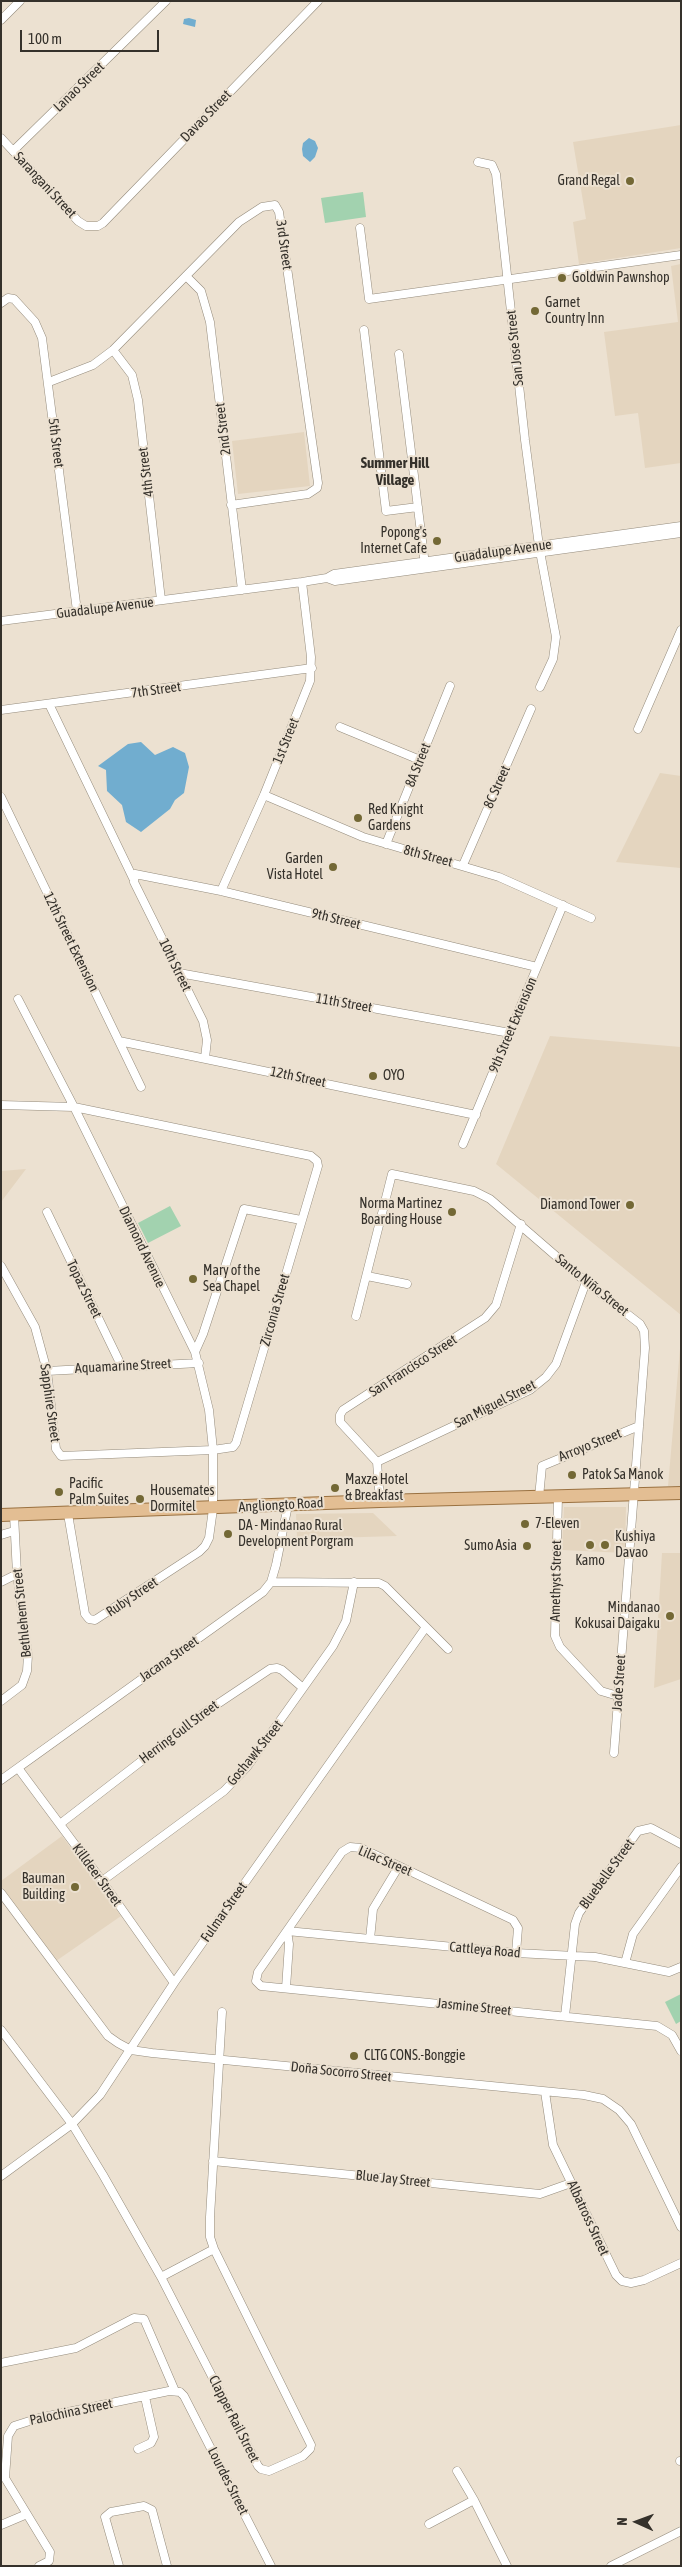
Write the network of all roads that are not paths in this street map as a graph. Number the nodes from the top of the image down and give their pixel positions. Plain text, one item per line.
1 (20, 1) edge
2 (166, 1) edge
3 (318, 1) edge
4 (1, 20) edge
5 (1, 138) edge
6 (13, 151) junction
7 (478, 162) dead end
8 (93, 227) joint
9 (360, 228) dead end
10 (681, 255) edge
11 (186, 276) junction
12 (508, 280) junction
13 (1, 303) edge
14 (364, 330) dead end
15 (113, 350) junction
16 (399, 354) dead end
17 (49, 382) junction
18 (231, 505) junction
19 (418, 508) junction
20 (681, 526) edge
21 (681, 533) edge
22 (540, 549) junction
23 (425, 565) junction
24 (302, 582) junction
25 (242, 590) junction
26 (161, 600) junction
27 (77, 611) junction
28 (1, 621) edge
29 (681, 630) edge
30 (312, 668) junction
31 (450, 686) dead end
32 (540, 687) dead end
33 (49, 704) junction
34 (531, 709) dead end
35 (1, 710) edge
36 (340, 727) dead end
37 (638, 729) dead end
38 (420, 760) junction
39 (264, 795) junction
40 (1, 797) edge
41 (386, 844) junction
42 (463, 865) junction
43 (134, 876) junction
44 (221, 891) junction
45 (563, 905) junction
46 (592, 918) dead end
47 (537, 968) junction
48 (179, 973) junction
49 (18, 999) dead end
50 (510, 1033) junction
51 (119, 1041) junction
52 (205, 1058) junction
53 (141, 1086) dead end
54 (1, 1105) edge
55 (74, 1107) junction
56 (476, 1115) junction
57 (464, 1144) dead end
58 (47, 1212) dead end
59 (301, 1220) junction
60 (521, 1224) junction
61 (1, 1266) edge
62 (367, 1276) junction
63 (586, 1282) junction
64 (407, 1284) dead end
65 (356, 1316) dead end
66 (195, 1352) junction
67 (199, 1363) junction
68 (121, 1365) junction
69 (47, 1370) junction
70 (638, 1426) junction
71 (213, 1450) junction
72 (377, 1462) junction
73 (681, 1493) edge
74 (634, 1494) junction
75 (558, 1496) junction
76 (539, 1497) junction
77 (380, 1501) junction
78 (288, 1505) junction
79 (213, 1509) junction
80 (68, 1514) junction
81 (7, 1515) edge
82 (14, 1531) junction
83 (1, 1534) edge
84 (17, 1574) junction
85 (1, 1582) edge
86 (271, 1582) junction
87 (354, 1582) junction
88 (426, 1627) junction
89 (448, 1649) dead end
90 (303, 1688) junction
91 (618, 1696) junction
92 (1, 1701) edge
93 (614, 1753) dead end
94 (18, 1768) junction
95 (1, 1780) edge
96 (60, 1824) junction
97 (681, 1844) edge
98 (399, 1866) junction
99 (681, 1867) edge
100 (102, 1881) junction
101 (1, 1893) edge
102 (287, 1931) junction
103 (370, 1939) junction
104 (516, 1953) junction
105 (572, 1956) junction
106 (625, 1962) junction
107 (681, 1967) edge
108 (174, 1983) junction
109 (256, 1983) joint
110 (286, 1988) junction
111 (222, 2012) dead end
112 (565, 2016) junction
113 (1, 2030) edge
114 (678, 2040) edge
115 (131, 2050) junction
116 (681, 2051) edge
117 (219, 2060) junction
118 (545, 2092) junction
119 (72, 2124) junction
120 (213, 2161) junction
121 (2, 2173) edge
122 (571, 2183) junction
123 (681, 2227) edge
124 (214, 2249) junction
125 (681, 2263) edge
126 (161, 2278) junction
127 (1, 2363) edge
128 (176, 2391) junction
129 (145, 2397) junction
130 (138, 2449) dead end
131 (457, 2471) dead end
132 (3, 2479) edge
133 (474, 2500) junction
134 (27, 2514) junction
135 (429, 2524) dead end
136 (1, 2525) edge
137 (681, 2531) edge
138 (41, 2565) edge
139 (119, 2566) edge
140 (167, 2566) edge
141 (271, 2566) edge
142 (507, 2566) edge
143 (611, 2566) edge

1 - 4 street
2 - 6 street, Lanao Street
3 - 8 street, Davao Street
5 - 6 street, Sarangani Street
6 - 8 street, Sarangani Street
7 - 12 street, San Jose Street
9 - 12 street
10 - 12 street
11 - 15 street, 3rd Street
11 - 18 street, 2nd Street
11 - 18 street, 3rd Street
12 - 22 street, San Jose Street
13 - 17 street, 5th Street
14 - 19 street
15 - 17 street, 3rd Street
15 - 26 street, 4th Street
16 - 19 street
17 - 27 street, 5th Street
18 - 25 street, 2nd Street
19 - 23 street
20 - 22 street, Guadalupe Avenue
21 - 22 street, Guadalupe Avenue
22 - 23 street, Guadalupe Avenue
22 - 32 street, San Jose Street
23 - 24 street, Guadalupe Avenue
24 - 25 street, Guadalupe Avenue
24 - 30 street, 1st Street
25 - 26 street, Guadalupe Avenue
26 - 27 street, Guadalupe Avenue
27 - 28 street, Guadalupe Avenue
29 - 37 street
30 - 33 street, 7th Street
30 - 39 street, 1st Street
31 - 38 street, 8A Street
33 - 35 street, 7th Street
33 - 43 street, 10th Street
34 - 42 street, 8C Street
36 - 38 street
38 - 41 street, 8A Street
39 - 41 street, 8th Street
39 - 44 street, 1st Street
40 - 51 street, 12th Street Extension
41 - 42 street, 8th Street
42 - 45 street, 8th Street
43 - 44 street, 9th Street
43 - 48 street, 10th Street
44 - 47 street, 9th Street
45 - 46 street, 8th Street
45 - 47 street, 9th Street Extension
47 - 50 street, 9th Street Extension
48 - 50 street, 11th Street
48 - 52 street, 10th Street
49 - 55 street, Diamond Avenue
50 - 56 street, 9th Street Extension
51 - 52 street, 12th Street
51 - 53 street, 12th Street Extension
52 - 56 street, 12th Street
54 - 55 street
55 - 59 street, Zirconia Street
55 - 66 street, Diamond Avenue
56 - 57 street, 9th Street Extension
58 - 68 street, Topaz Street
59 - 66 street
59 - 71 street, Zirconia Street
60 - 62 street, Santo Niño Street
60 - 63 street, Santo Niño Street
60 - 72 street, San Francisco Street
61 - 69 street, Sapphire Street
62 - 64 street
62 - 65 street
63 - 70 street, Santo Niño Street
63 - 72 street, San Miguel Street
66 - 67 street, Diamond Avenue
67 - 68 street, Aquamarine Street
67 - 71 street, Diamond Avenue
68 - 69 street, Aquamarine Street
69 - 71 street, Sapphire Street
70 - 74 street, Santo Niño Street
70 - 76 street, Arroyo Street
71 - 79 street, Diamond Avenue
72 - 77 street
73 - 74 main road, Angliongto Road
74 - 75 main road, Angliongto Road
74 - 91 street, Jade Street
75 - 76 main road, Angliongto Road
75 - 91 street, Amethyst Street
76 - 77 main road, Angliongto Road
77 - 78 main road, Angliongto Road
78 - 79 main road, Angliongto Road
78 - 86 street
79 - 80 main road, Angliongto Road
79 - 80 street, Ruby Street
80 - 81 main road, Angliongto Road
81 - 82 street, Bethlehem Street
82 - 83 street
82 - 84 street, Bethlehem Street
84 - 85 street
84 - 92 street, Bethlehem Street
86 - 87 street
86 - 94 street, Jacana Street
87 - 88 street
87 - 90 street, Goshawk Street
88 - 89 street
88 - 108 street, Fulmar Street
90 - 96 street, Herring Gull Street
90 - 100 street, Goshawk Street
91 - 93 street, Jade Street
94 - 95 street, Jacana Street
94 - 96 street, Killdeer Street
96 - 100 street, Killdeer Street
97 - 105 street, Bluebelle Street
98 - 102 street, Lilac Street
98 - 103 street
98 - 104 street, Lilac Street
99 - 106 street
100 - 108 street, Killdeer Street
101 - 115 street, Doña Socorro Street
102 - 103 street, Cattleya Road
102 - 109 street, Lilac Street
102 - 110 street
103 - 104 street, Cattleya Road
104 - 105 street, Cattleya Road
105 - 106 street, Cattleya Road
105 - 112 street, Bluebelle Street
106 - 107 street, Cattleya Road
108 - 115 street, Fulmar Street
109 - 110 street, Jasmine Street
110 - 112 street, Jasmine Street
111 - 117 street, Clapper Rail Street
112 - 114 street, Jasmine Street
113 - 119 street, Clapper Rail Street
114 - 116 street, Jasmine Street
115 - 117 street, Doña Socorro Street
115 - 119 street, Fulmar Street
117 - 118 street, Doña Socorro Street
117 - 120 street, Clapper Rail Street
118 - 122 street, Albatross Street
118 - 123 street, Doña Socorro Street
119 - 121 street, Fulmar Street
119 - 126 street, Clapper Rail Street
120 - 122 street, Blue Jay Street
120 - 124 street, Clapper Rail Street
122 - 125 street, Albatross Street
124 - 126 street
124 - 126 street, Clapper Rail Street
127 - 128 street
128 - 129 street, Palochina Street
128 - 141 street, Lourdes Street
129 - 130 street
129 - 132 street, Palochina Street
131 - 133 street
132 - 134 street
133 - 135 street
133 - 142 street
134 - 136 street
134 - 138 street
137 - 143 street
139 - 140 street

